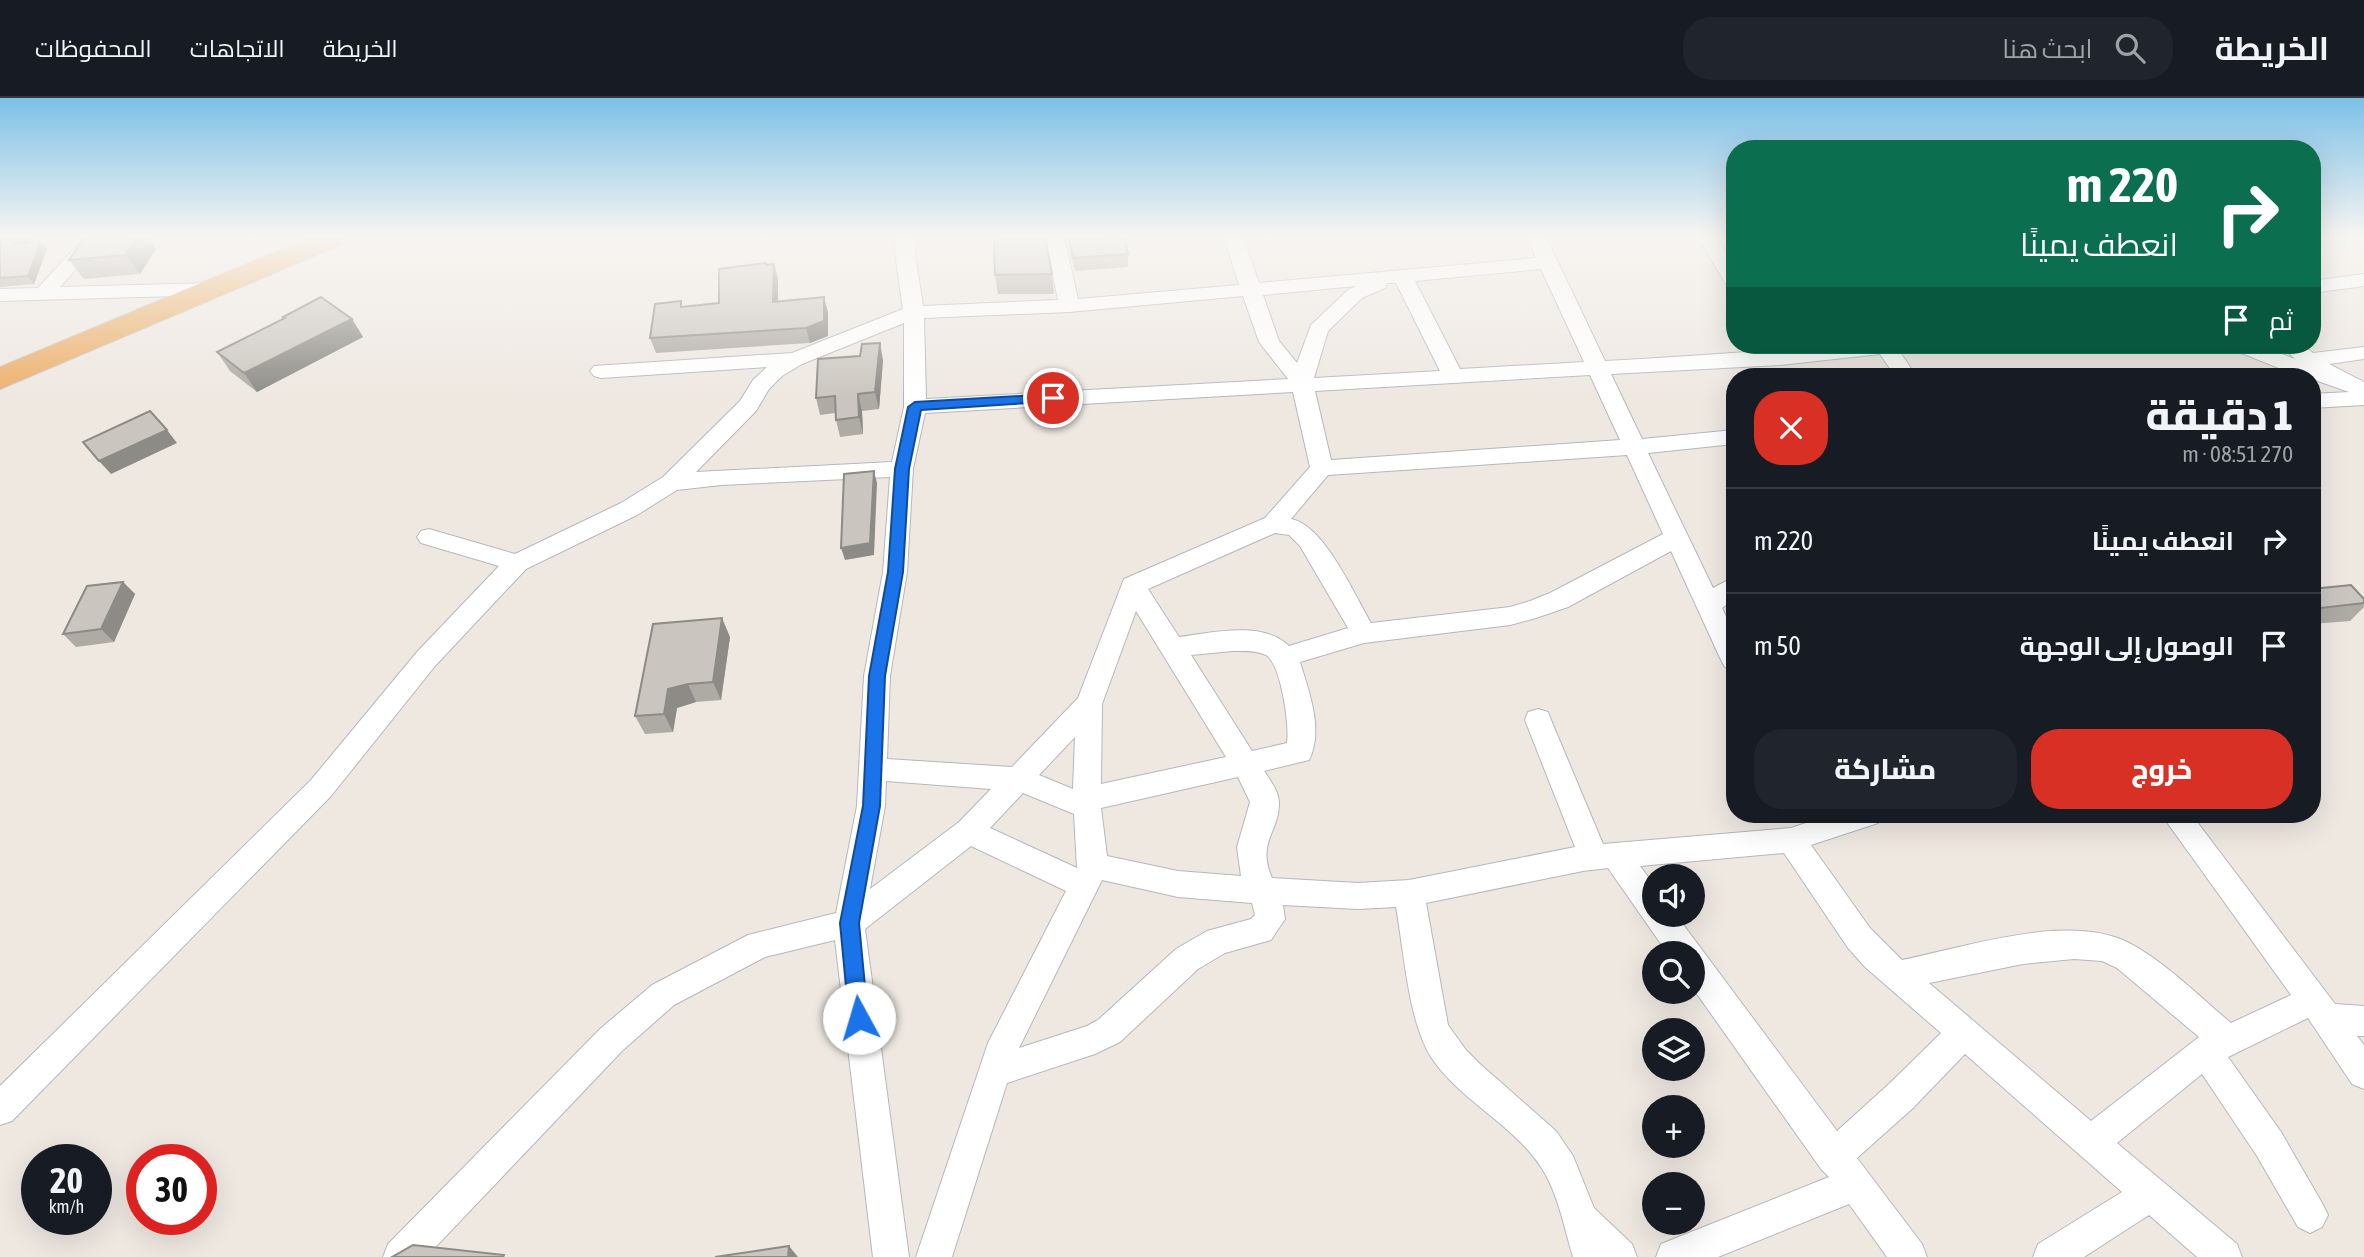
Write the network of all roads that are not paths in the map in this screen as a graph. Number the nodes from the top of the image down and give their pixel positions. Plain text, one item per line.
1 (47, 291) edge
2 (141, 291) edge
3 (206, 291) edge
4 (911, 291) edge
5 (1066, 291) edge
6 (1251, 291) edge
7 (1252, 291) edge
8 (1362, 291) edge
9 (1406, 291) edge
10 (1561, 291) edge
11 (44, 294) junction
12 (0, 295) edge
13 (1069, 306) junction
14 (914, 312) junction
15 (2364, 353) edge
16 (1827, 354) edge
17 (2263, 354) edge
18 (2301, 354) edge
19 (795, 359) junction
20 (1777, 360) edge
21 (2308, 360) junction
22 (2300, 368) edge
23 (2320, 368) edge
24 (2321, 368) edge
25 (1596, 370) junction
26 (601, 371) dead end
27 (2321, 375) edge
28 (1453, 376) junction
29 (0, 379) edge
30 (2339, 380) junction
31 (1302, 383) junction
32 (2364, 390) edge
33 (2364, 398) edge
34 (2321, 400) edge
35 (915, 407) junction
36 (1726, 438) edge
37 (1634, 447) junction
38 (1322, 468) junction
39 (902, 469) junction
40 (671, 483) junction
41 (1273, 524) junction
42 (429, 537) dead end
43 (1675, 538) junction
44 (517, 563) junction
45 (1133, 585) junction
46 (1726, 592) edge
47 (1708, 605) junction
48 (1364, 633) junction
49 (1726, 643) edge
50 (1172, 648) junction
51 (1285, 657) junction
52 (1089, 705) junction
53 (1538, 720) dead end
54 (1247, 764) junction
55 (873, 769) junction
56 (1018, 779) junction
57 (1087, 803) junction
58 (1830, 823) edge
59 (2182, 823) edge
60 (1804, 829) edge
61 (969, 831) junction
62 (1605, 856) junction
63 (1089, 875) junction
64 (1263, 889) junction
65 (1409, 893) junction
66 (1642, 896) edge
67 (849, 923) junction
68 (1897, 975) junction
69 (1705, 980) edge
70 (2320, 1009) junction
71 (2364, 1021) edge
72 (1964, 1032) junction
73 (2216, 1045) junction
74 (995, 1071) junction
75 (2364, 1073) edge
76 (0, 1109) edge
77 (2092, 1142) junction
78 (1833, 1157) junction
79 (1854, 1184) junction
80 (2151, 1194) junction
81 (2310, 1216) dead end
82 (1578, 1217) junction
83 (401, 1257) edge
84 (891, 1257) edge
85 (934, 1257) edge
86 (1591, 1257) edge
87 (1619, 1257) edge
88 (1674, 1257) edge
89 (1909, 1257) edge
90 (2051, 1257) edge
91 (2224, 1257) edge

1 - 11 street
2 - 11 street
3 - 29 highway
4 - 14 street
5 - 13 street
6 - 13 street
7 - 31 street
8 - 31 street
9 - 28 street
10 - 25 street
11 - 12 street
13 - 14 street
14 - 19 street
14 - 35 street
15 - 21 street
16 - 20 street
17 - 22 street
18 - 21 street
19 - 26 street
19 - 40 street
20 - 25 street
21 - 23 street
24 - 30 street
25 - 28 street
25 - 37 street
27 - 30 street
28 - 31 street
30 - 32 street
31 - 35 street
31 - 38 street
33 - 34 street
35 - 39 street
36 - 37 street
37 - 38 street
37 - 43 street
38 - 41 street
39 - 40 street
39 - 55 street
40 - 44 street
41 - 45 street
41 - 48 street
42 - 44 street
43 - 47 street
43 - 48 street
44 - 76 street
45 - 50 street
45 - 52 street
46 - 47 street
47 - 49 street
48 - 51 street
50 - 51 street
50 - 54 street
51 - 54 street
52 - 56 street
52 - 57 street
53 - 62 street
54 - 57 street
54 - 64 street
55 - 56 street
55 - 67 street
56 - 57 street
56 - 61 street
57 - 63 street
58 - 60 street
59 - 70 street
60 - 62 street
60 - 68 street
61 - 63 street
61 - 67 street
62 - 65 street
62 - 66 street
63 - 64 street
63 - 74 street
64 - 65 street
64 - 74 street
65 - 82 street
67 - 83 street
67 - 84 street
68 - 72 street
68 - 73 street
69 - 78 street
70 - 71 street
70 - 73 street
70 - 75 street
72 - 77 street
72 - 78 street
73 - 77 street
73 - 81 street
74 - 85 street
77 - 80 street
78 - 79 street
79 - 88 street
79 - 89 street
80 - 90 street
80 - 91 street
82 - 86 street
82 - 87 street

